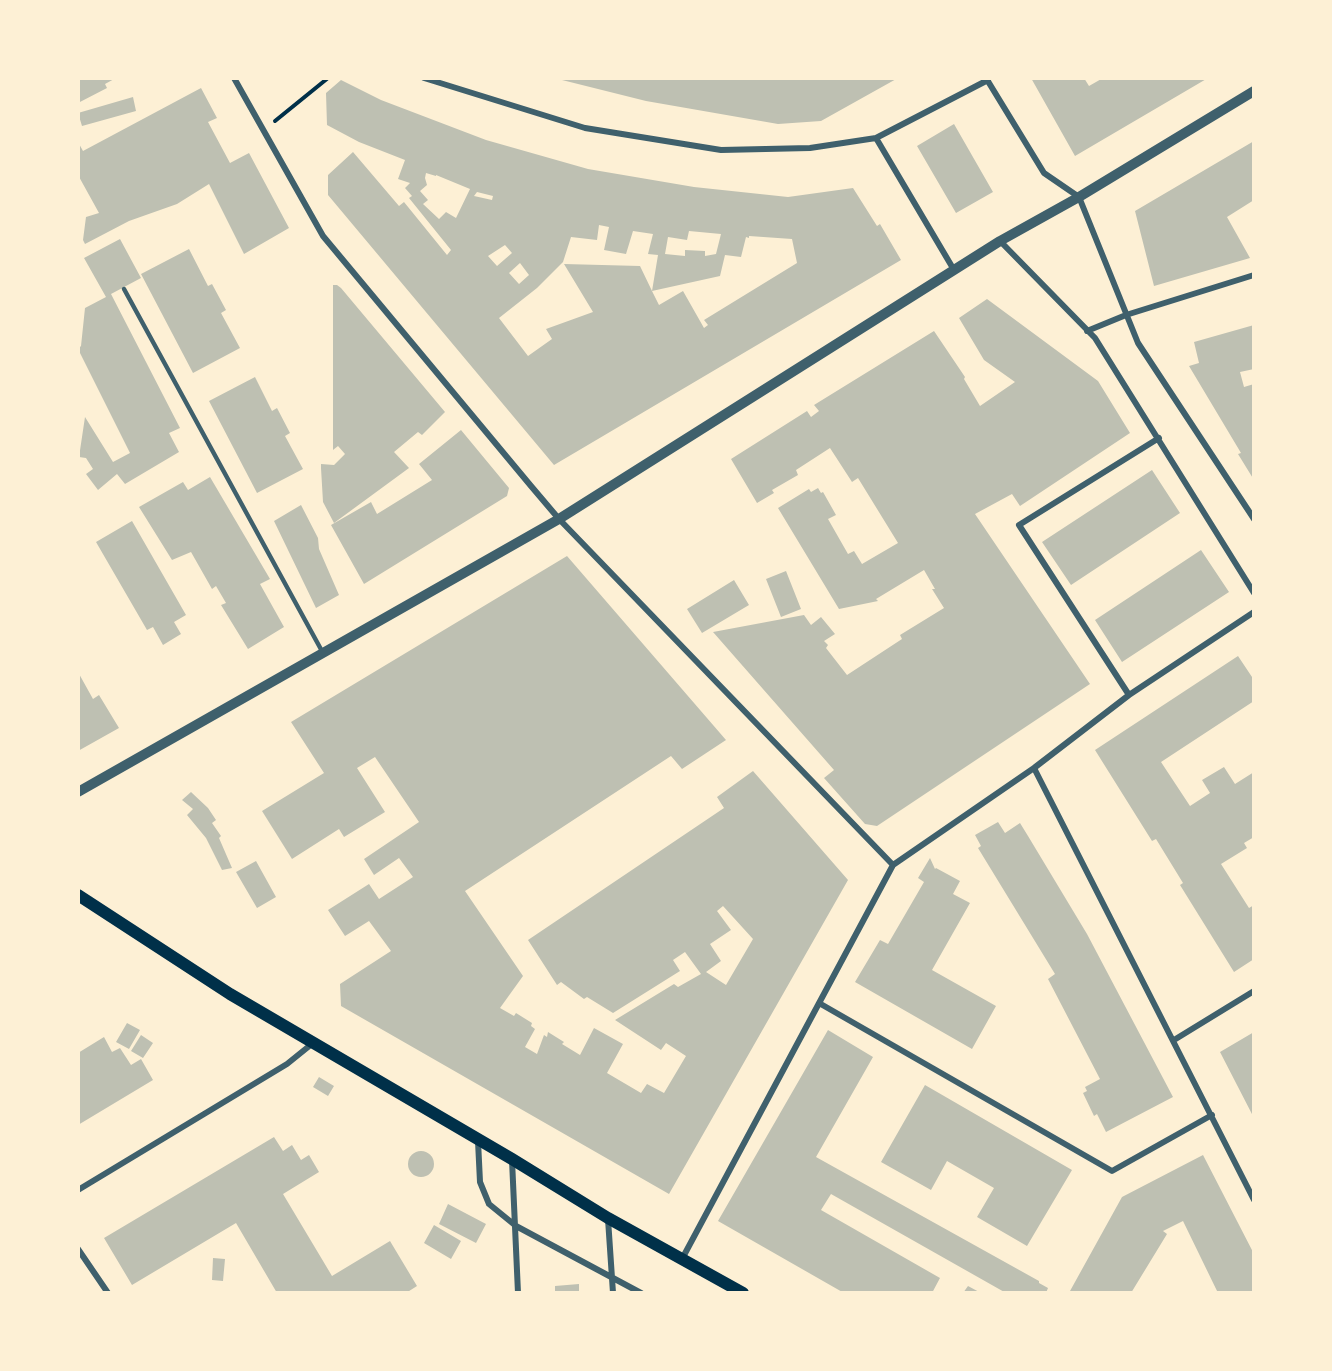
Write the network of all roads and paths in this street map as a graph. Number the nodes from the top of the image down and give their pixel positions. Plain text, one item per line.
1 (234, 78) edge
2 (328, 78) edge
3 (424, 78) edge
4 (987, 79) edge
5 (1254, 91) edge
6 (263, 131) junction
7 (876, 138) junction
8 (1079, 197) junction
9 (1000, 241) junction
10 (954, 270) junction
11 (1254, 275) edge
12 (124, 289) dead end
13 (1126, 315) junction
14 (1087, 331) junction
15 (1159, 438) junction
16 (559, 519) junction
17 (1254, 519) edge
18 (1254, 593) edge
19 (1254, 612) edge
20 (323, 654) junction
21 (1130, 695) junction
22 (1034, 768) junction
23 (78, 792) edge
24 (893, 865) junction
25 (78, 895) edge
26 (1254, 991) edge
27 (819, 1003) junction
28 (1174, 1040) junction
29 (313, 1043) junction
30 (1212, 1115) junction
31 (478, 1140) junction
32 (512, 1159) junction
33 (78, 1190) edge
34 (1254, 1200) edge
35 (608, 1218) junction
36 (516, 1226) junction
37 (78, 1249) edge
38 (682, 1259) junction
39 (612, 1276) junction
40 (730, 1290) edge
41 (108, 1293) edge
42 (518, 1293) edge
43 (613, 1293) edge
44 (641, 1293) edge
45 (743, 1293) edge

1 - 6 street
2 - 6 path
3 - 7 street
4 - 7 street
4 - 8 street
5 - 8 street
6 - 16 street
7 - 10 street
8 - 9 street
8 - 13 street
9 - 10 street
9 - 14 street
10 - 16 street
11 - 13 street
12 - 20 lane
13 - 14 street
13 - 17 street
14 - 15 street
15 - 18 street
15 - 21 street
16 - 20 street
16 - 24 street
19 - 21 street
20 - 23 street
21 - 22 street
22 - 24 street
22 - 28 street
24 - 27 street
25 - 29 main road
26 - 28 street
27 - 30 street
27 - 38 street
28 - 30 street
29 - 31 main road
29 - 33 street
30 - 34 street
31 - 32 main road
31 - 36 street
32 - 35 main road
32 - 36 street
35 - 38 main road
35 - 39 street
36 - 39 street
36 - 42 street
37 - 41 street
38 - 40 main road
39 - 43 street
39 - 44 street
40 - 45 main road

